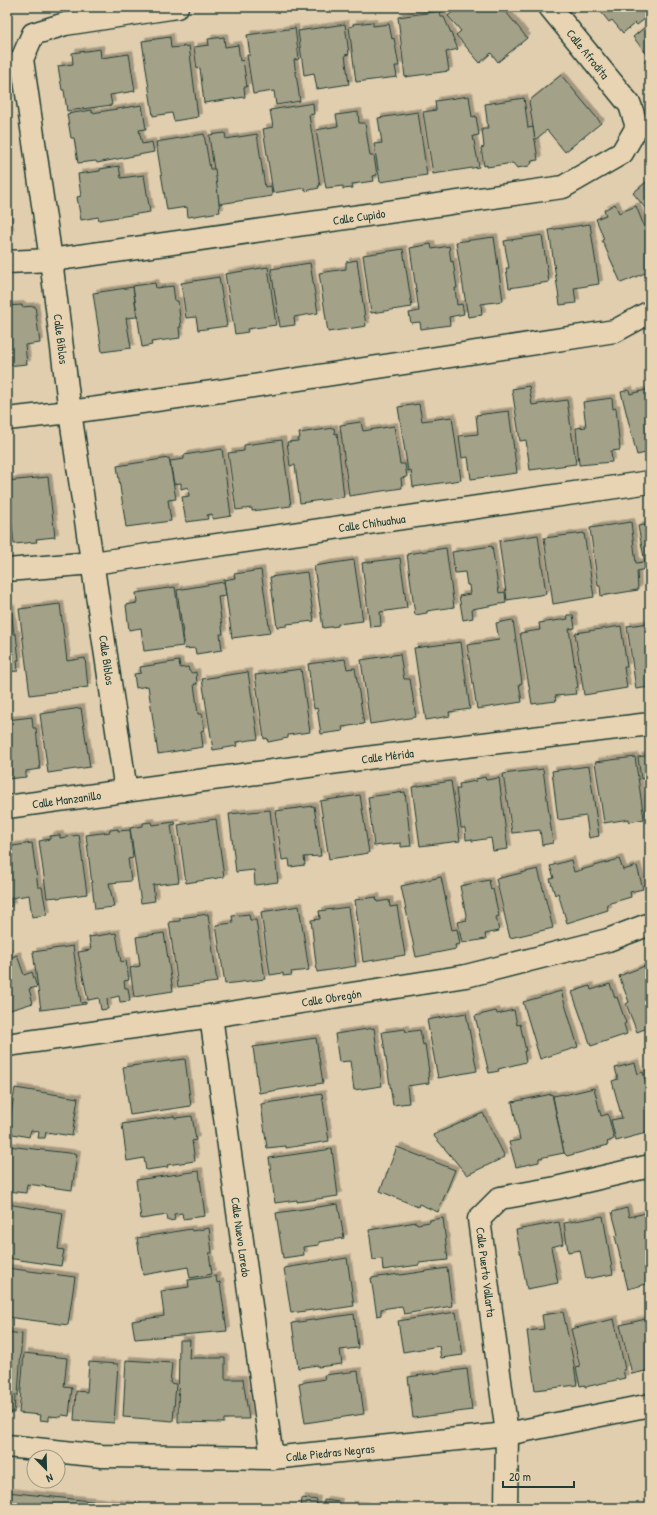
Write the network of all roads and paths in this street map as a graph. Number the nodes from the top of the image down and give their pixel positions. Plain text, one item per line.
1 (178, 7) edge
2 (550, 7) edge
3 (611, 83) joint
4 (51, 260) junction
5 (7, 262) edge
6 (650, 312) edge
7 (70, 412) junction
8 (7, 419) edge
9 (650, 482) edge
10 (93, 563) junction
11 (7, 570) edge
12 (650, 724) edge
13 (126, 791) junction
14 (7, 807) edge
15 (650, 924) edge
16 (211, 1016) junction
17 (7, 1045) edge
18 (650, 1166) edge
19 (650, 1405) edge
20 (507, 1434) junction
21 (7, 1446) edge
22 (272, 1458) junction
23 (506, 1508) edge

1 - 4 street, Calle Biblos
2 - 3 street, Calle Afrodita
3 - 4 street, Calle Cupido
4 - 5 street, Calle Cupido
4 - 7 street, Calle Biblos
6 - 7 street
7 - 8 street
7 - 10 street, Calle Biblos
9 - 10 street, Calle Chihuahua
10 - 11 street, Calle Chihuahua
10 - 13 street, Calle Biblos
12 - 13 street, Calle Mérida
13 - 14 street, Calle Manzanillo
15 - 16 street, Calle Obregón
16 - 17 street, Calle Obregón
16 - 22 street, Calle Nuevo Laredo
18 - 20 street, Calle Puerto Vallarta
19 - 20 street, Calle Piedras Negras
20 - 22 street, Calle Piedras Negras
20 - 23 street, Calle Puerto Vallarta
21 - 22 street, Calle Piedras Negras

